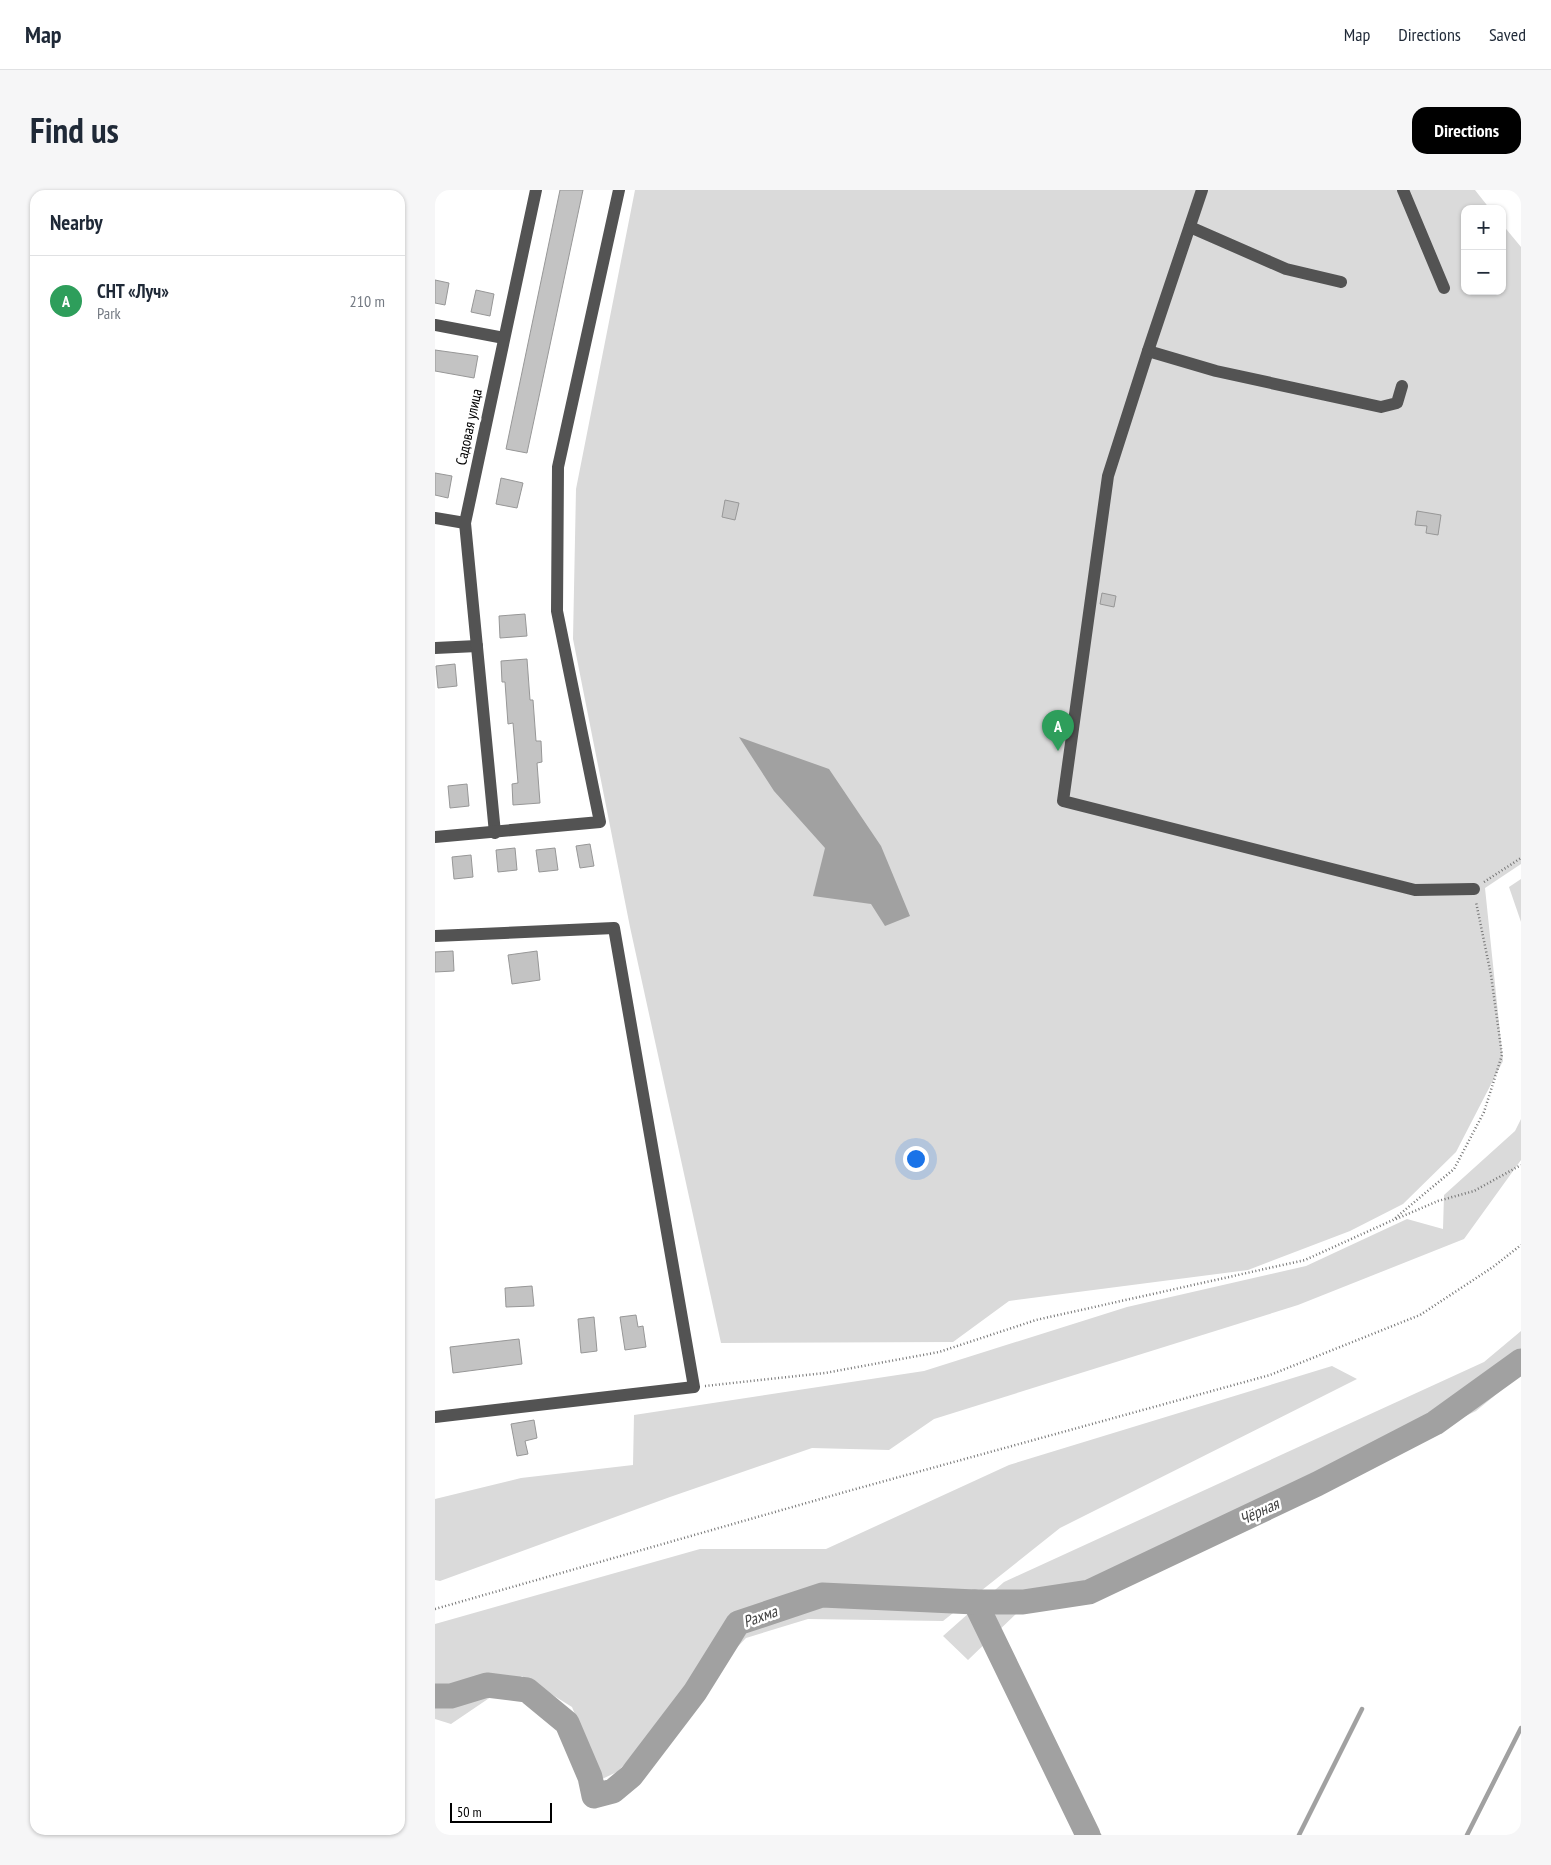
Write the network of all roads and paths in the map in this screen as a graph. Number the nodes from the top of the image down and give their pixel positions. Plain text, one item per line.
1 (536, 190) edge
2 (619, 190) edge
3 (1202, 190) edge
4 (1403, 190) edge
5 (1190, 227) junction
6 (1341, 282) dead end
7 (1444, 288) dead end
8 (435, 325) edge
9 (505, 338) junction
10 (1148, 351) junction
11 (1402, 386) dead end
12 (435, 518) edge
13 (465, 523) junction
14 (477, 646) junction
15 (435, 648) edge
16 (495, 833) junction
17 (435, 837) edge
18 (1521, 858) edge
19 (1474, 890) junction
20 (435, 936) edge
21 (1521, 1166) edge
22 (1393, 1220) junction
23 (1521, 1245) edge
24 (694, 1387) junction
25 (435, 1417) edge
26 (435, 1609) edge

1 - 9 street, Садовая улица
2 - 16 street
3 - 5 street
4 - 7 street
5 - 6 street
5 - 10 street
8 - 9 street
9 - 13 street, Садовая улица
10 - 11 street
10 - 19 street
12 - 13 street
13 - 14 street, Садовая улица
14 - 15 street
14 - 16 street, Садовая улица
16 - 17 street
18 - 19 path
19 - 22 path
20 - 24 street
21 - 22 path
22 - 24 path
23 - 26 path
24 - 25 street

